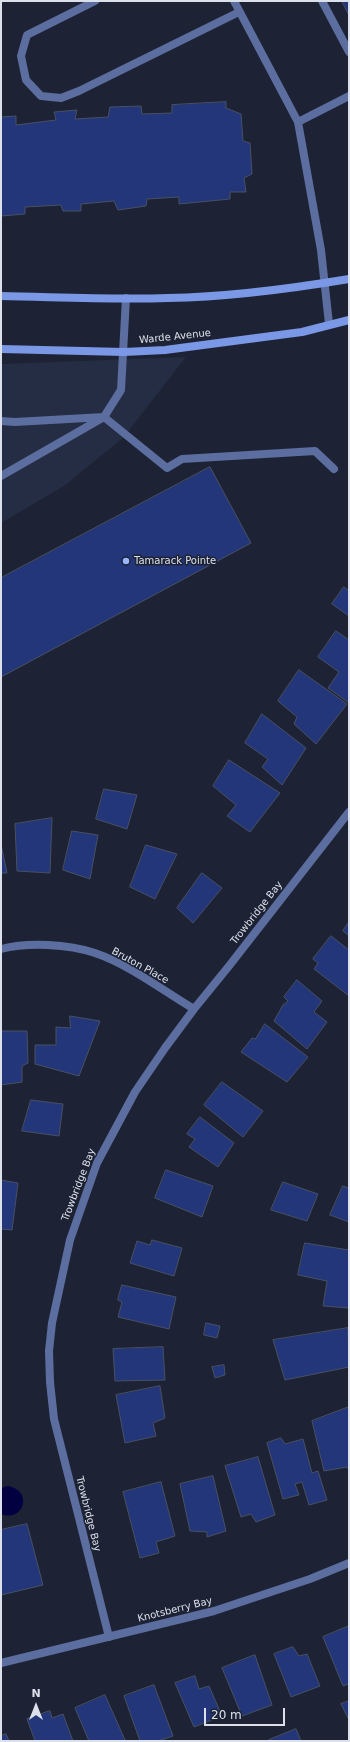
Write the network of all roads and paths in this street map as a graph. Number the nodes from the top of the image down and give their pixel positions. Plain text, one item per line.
1 (95, 1) edge
2 (234, 1) edge
3 (322, 1) edge
4 (239, 12) junction
5 (349, 52) edge
6 (349, 96) edge
7 (298, 122) junction
8 (349, 279) edge
9 (325, 283) junction
10 (1, 296) edge
11 (126, 298) junction
12 (349, 320) edge
13 (329, 324) junction
14 (1, 349) edge
15 (124, 352) junction
16 (104, 417) junction
17 (1, 421) edge
18 (334, 469) dead end
19 (1, 476) edge
20 (349, 812) edge
21 (1, 949) edge
22 (194, 1009) junction
23 (349, 1563) edge
24 (110, 1637) junction
25 (1, 1663) edge

1 - 4 street
2 - 4 street
3 - 5 street
4 - 7 street
6 - 7 street
7 - 9 street
8 - 9 main road
9 - 11 main road
9 - 13 street
10 - 11 main road
11 - 15 street
12 - 13 main road, Warde Avenue
13 - 15 main road, Warde Avenue
14 - 15 main road, Warde Avenue
15 - 16 street
16 - 17 street
16 - 18 street
16 - 19 street
20 - 22 street, Trowbridge Bay
21 - 22 street, Bruton Place
22 - 24 street, Trowbridge Bay
23 - 24 street, Knotsberry Bay
24 - 25 street, Knotsberry Bay

